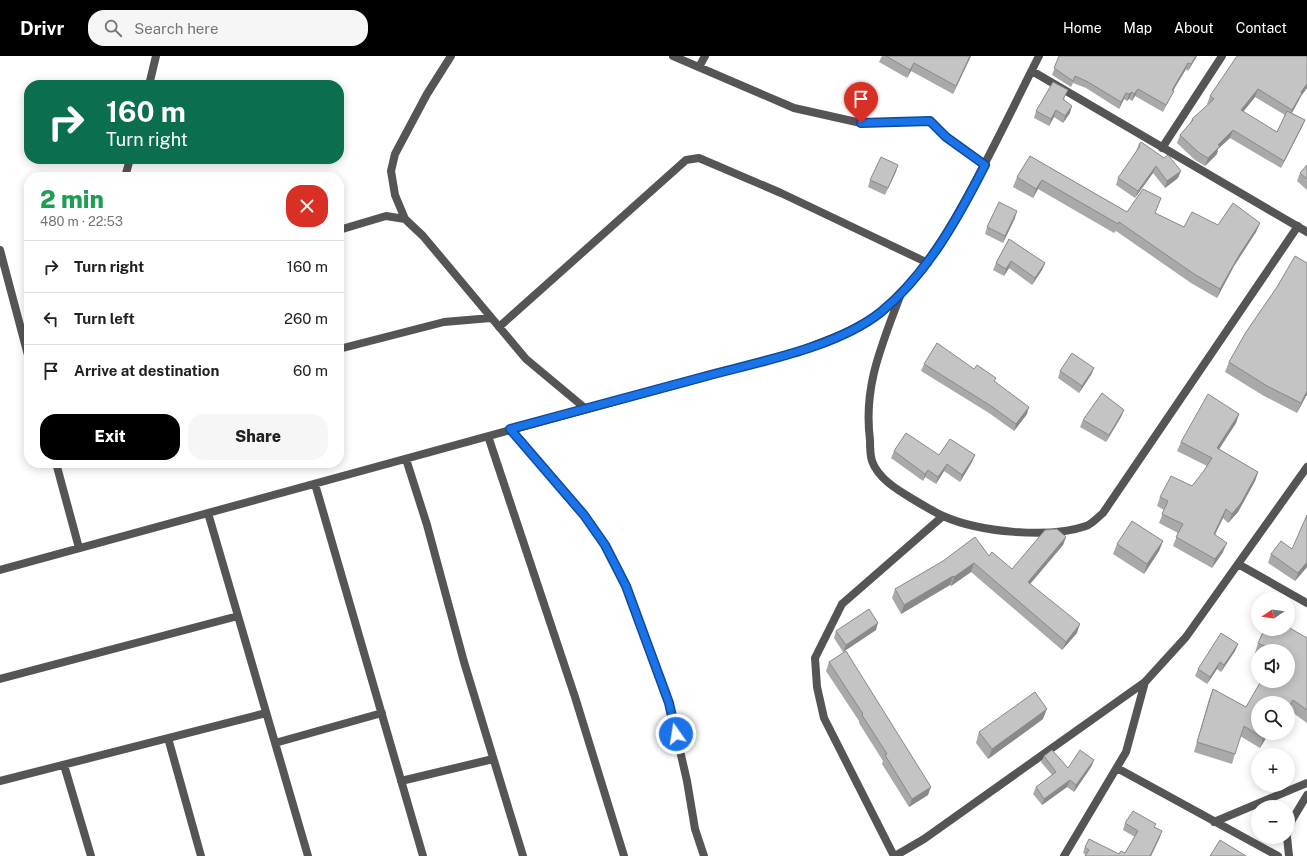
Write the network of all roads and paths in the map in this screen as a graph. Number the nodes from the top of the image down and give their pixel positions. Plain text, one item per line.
1 (156, 56) edge
2 (451, 56) edge
3 (673, 56) edge
4 (705, 56) edge
5 (1039, 56) edge
6 (1222, 56) edge
7 (699, 67) junction
8 (1032, 71) junction
9 (150, 80) edge
10 (1162, 148) junction
11 (985, 165) junction
12 (405, 219) junction
13 (1298, 226) junction
14 (344, 229) edge
15 (1307, 232) edge
16 (0, 250) edge
17 (928, 263) junction
18 (901, 294) junction
19 (492, 318) junction
20 (24, 326) edge
21 (499, 327) junction
22 (344, 348) edge
23 (586, 409) junction
24 (510, 429) junction
25 (488, 436) junction
26 (406, 459) junction
27 (1307, 467) edge
28 (57, 468) edge
29 (315, 484) junction
30 (208, 513) junction
31 (943, 516) junction
32 (79, 548) junction
33 (1238, 564) junction
34 (0, 570) edge
35 (1307, 603) edge
36 (238, 616) junction
37 (0, 679) edge
38 (1145, 682) junction
39 (266, 712) junction
40 (382, 713) junction
41 (168, 738) junction
42 (275, 743) junction
43 (493, 759) junction
44 (64, 765) junction
45 (1117, 768) junction
46 (0, 781) edge
47 (401, 781) junction
48 (1307, 783) edge
49 (1307, 795) edge
50 (1295, 815) edge
51 (1214, 822) junction
52 (1288, 844) edge
53 (92, 856) edge
54 (202, 856) edge
55 (308, 856) edge
56 (423, 856) edge
57 (523, 856) edge
58 (624, 856) edge
59 (704, 856) edge
60 (894, 856) edge
61 (1064, 856) edge
62 (1278, 856) edge
63 (1289, 856) edge

1 - 9 street
2 - 12 street
3 - 7 street
4 - 7 street
5 - 8 street
6 - 10 street
7 - 11 street
8 - 10 street
8 - 11 street
10 - 13 street
11 - 17 street
12 - 14 street
12 - 19 street
13 - 15 street
13 - 31 street
16 - 20 street
17 - 18 street
17 - 21 street
18 - 23 street
18 - 31 street
19 - 21 street
19 - 22 street
21 - 23 street
23 - 24 street
24 - 25 street
24 - 59 street
25 - 26 street
25 - 58 street
26 - 29 street
26 - 43 street
27 - 33 street
28 - 32 street
29 - 30 street
29 - 40 street
30 - 32 street
30 - 36 street
31 - 60 street
32 - 34 street
33 - 35 street
33 - 38 street
36 - 37 street
36 - 39 street
38 - 45 street
38 - 60 street
39 - 41 street
39 - 42 street
40 - 42 street
40 - 47 street
41 - 44 street
41 - 54 street
42 - 55 street
43 - 47 street
43 - 57 street
44 - 46 street
44 - 53 street
45 - 51 street
45 - 61 street
47 - 56 street
48 - 51 street
49 - 50 street
51 - 62 street
52 - 63 street

